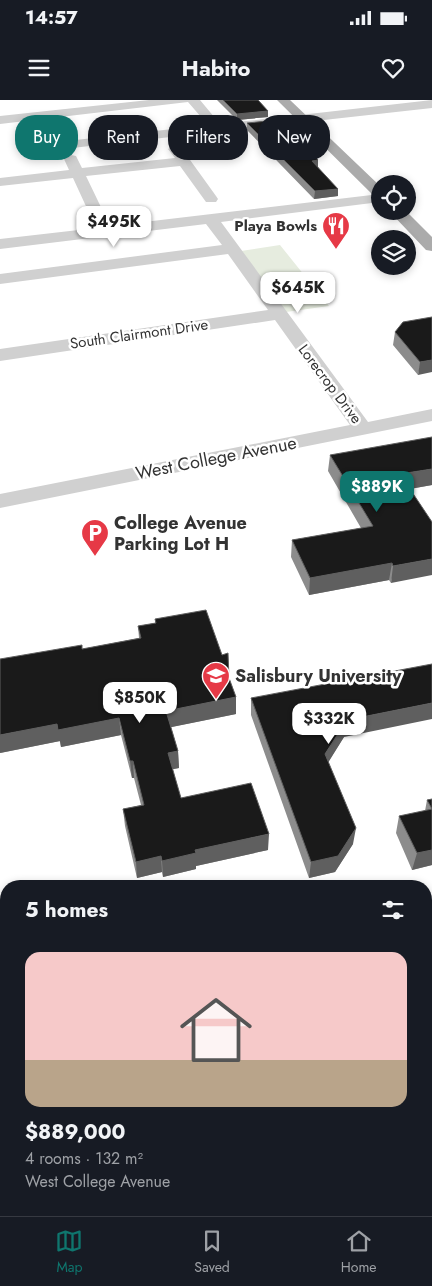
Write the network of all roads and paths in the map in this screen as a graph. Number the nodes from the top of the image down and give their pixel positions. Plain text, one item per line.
1 (40, 100) edge
2 (183, 100) edge
3 (193, 100) edge
4 (283, 100) edge
5 (118, 103) edge
6 (432, 104) edge
7 (47, 115) joint
8 (126, 115) edge
9 (206, 115) edge
10 (299, 115) edge
11 (330, 117) edge
12 (15, 118) edge
13 (0, 120) edge
14 (330, 145) edge
15 (72, 160) edge
16 (184, 161) joint
17 (79, 173) junction
18 (0, 182) edge
19 (371, 185) edge
20 (211, 198) dead end
21 (371, 199) edge
22 (210, 218) junction
23 (407, 220) edge
24 (104, 231) junction
25 (0, 244) edge
26 (432, 246) edge
27 (232, 248) junction
28 (0, 279) edge
29 (278, 314) junction
30 (0, 355) edge
31 (432, 415) edge
32 (363, 429) junction
33 (0, 501) edge

1 - 7 street
2 - 5 street
3 - 9 street
4 - 10 main road
5 - 7 street
5 - 8 street
6 - 11 street
12 - 13 street
14 - 19 main road
15 - 17 street
16 - 17 street
16 - 20 street
17 - 18 street
17 - 24 street
21 - 22 street
22 - 24 street
22 - 27 street, Lorecrop Drive
23 - 26 main road
24 - 25 street
27 - 28 street
27 - 29 street, Lorecrop Drive
29 - 30 street, South Clairmont Drive
29 - 32 street, Lorecrop Drive
31 - 32 street, West College Avenue
32 - 33 street, West College Avenue

